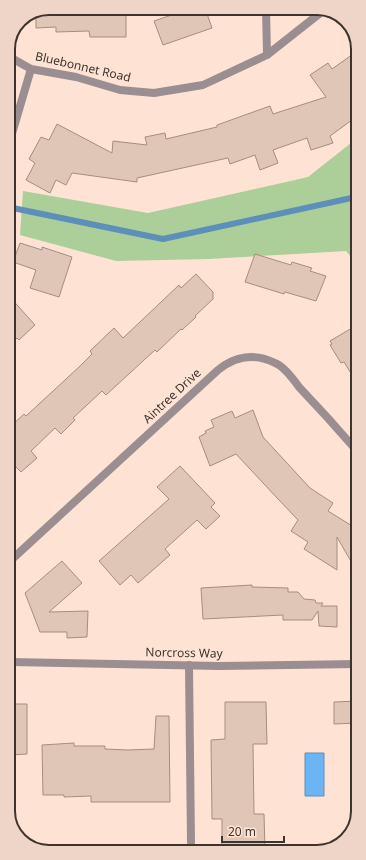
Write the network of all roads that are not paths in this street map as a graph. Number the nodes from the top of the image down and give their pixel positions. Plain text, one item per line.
1 (266, 15) edge
2 (318, 15) edge
3 (267, 55) junction
4 (15, 61) edge
5 (31, 69) junction
6 (15, 123) edge
7 (351, 443) edge
8 (15, 556) edge
9 (15, 662) edge
10 (351, 664) edge
11 (189, 665) junction
12 (191, 842) dead end

1 - 3 street
2 - 3 street, Bluebonnet Road
3 - 5 street, Bluebonnet Road
4 - 5 street, Bluebonnet Road
5 - 6 street
7 - 8 street, Aintree Drive
9 - 11 street, Norcross Way
10 - 11 street, Norcross Way
11 - 12 street

